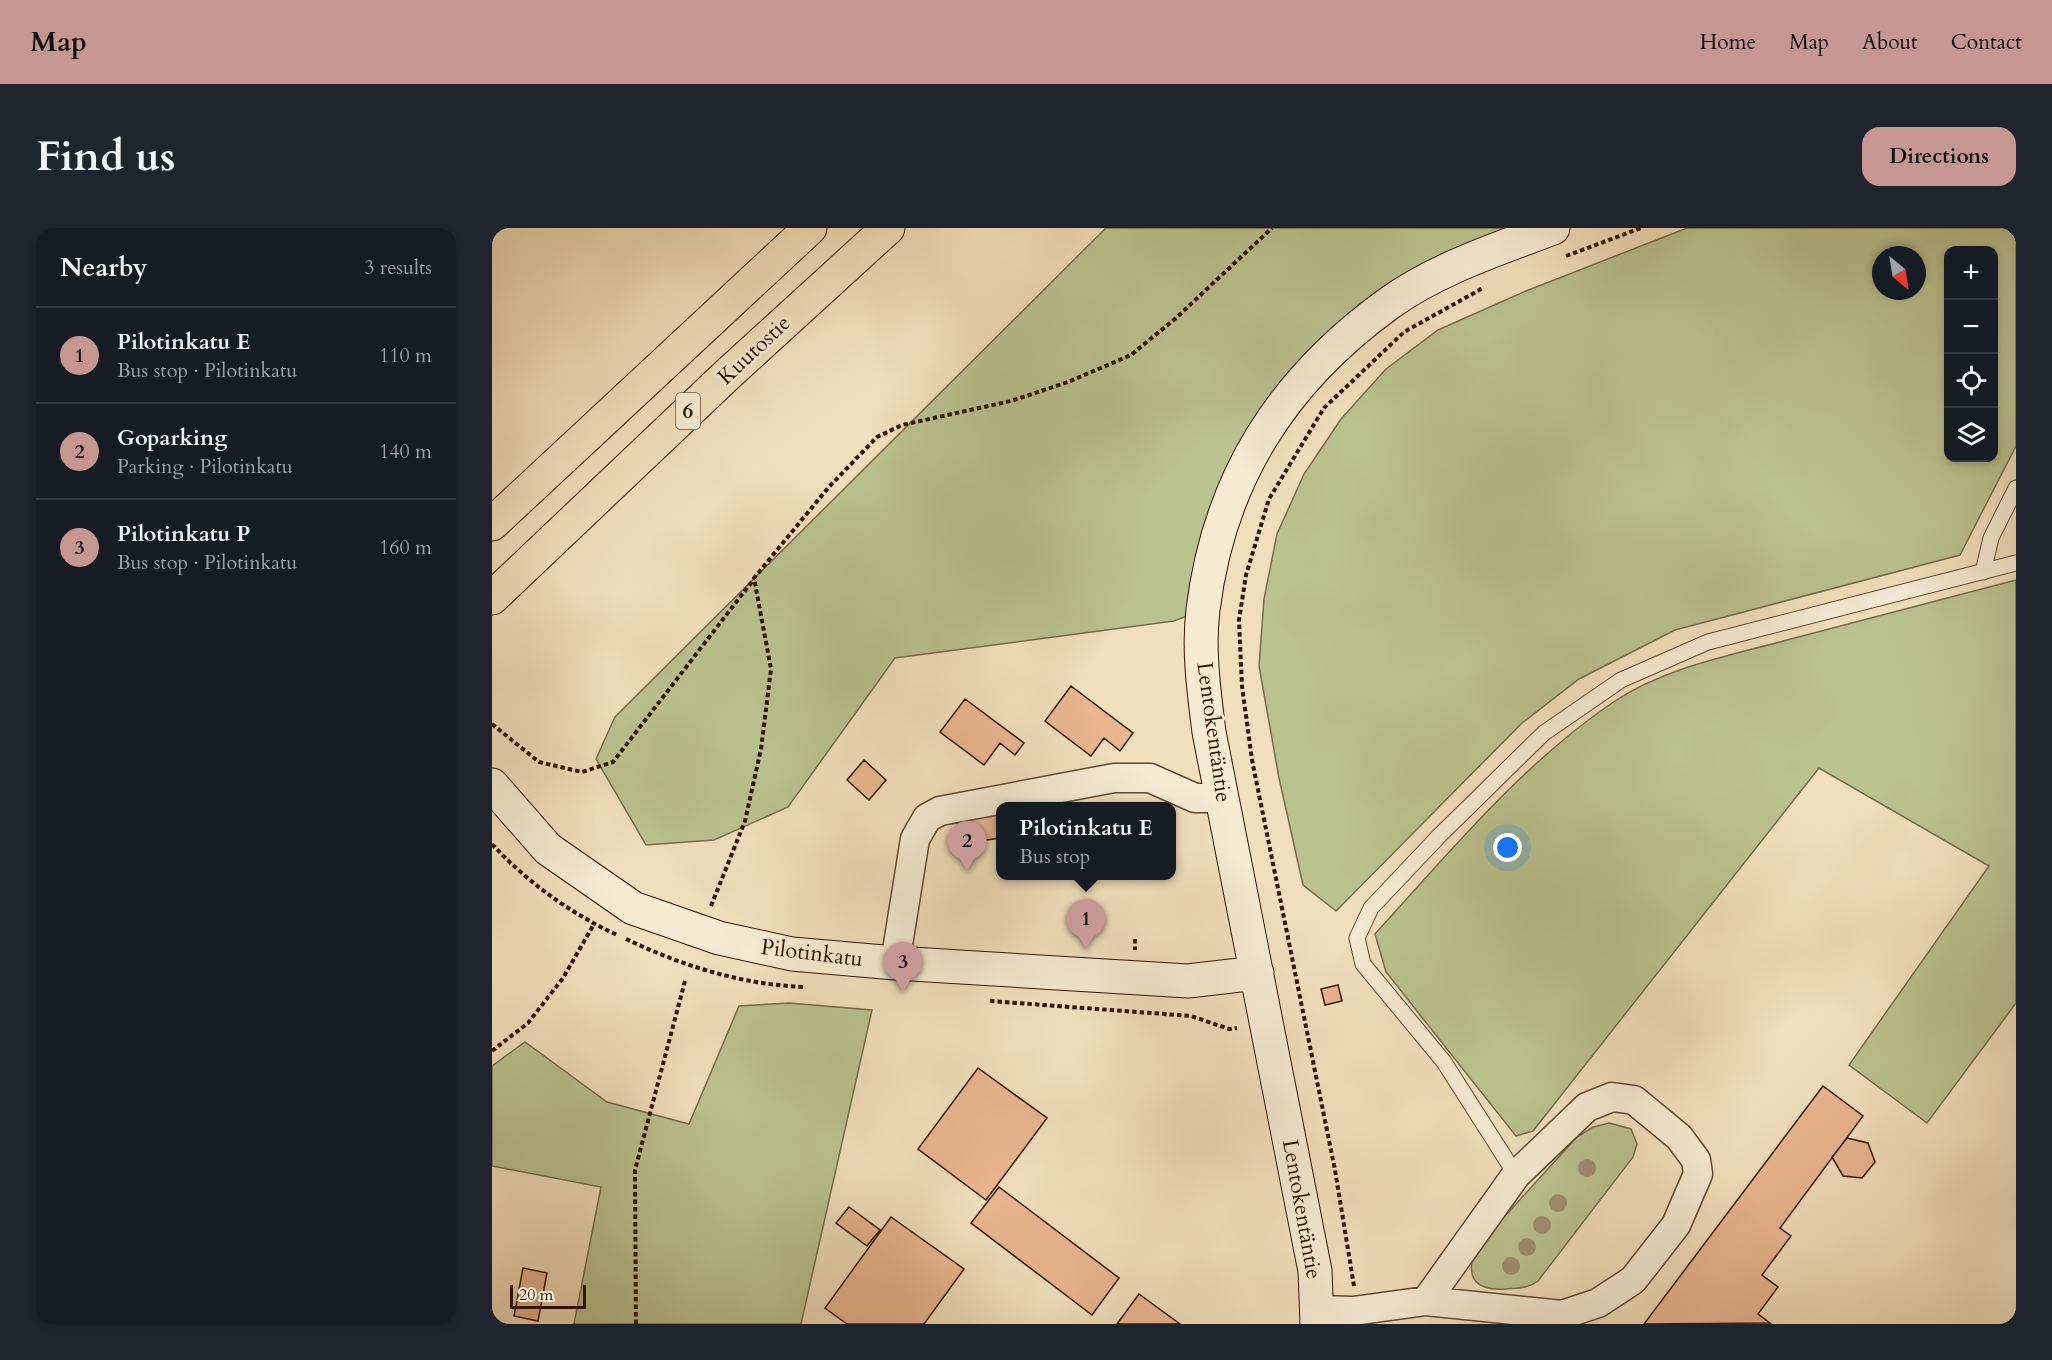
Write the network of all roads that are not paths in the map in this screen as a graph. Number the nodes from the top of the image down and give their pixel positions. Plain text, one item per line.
1 (810, 228) edge
2 (888, 228) edge
3 (1556, 243) edge
4 (2016, 488) edge
5 (492, 524) edge
6 (2016, 563) edge
7 (1983, 572) junction
8 (492, 598) edge
9 (492, 785) edge
10 (1223, 798) junction
11 (896, 963) junction
12 (1257, 973) junction
13 (1516, 1175) junction
14 (1426, 1301) junction
15 (1317, 1317) edge
16 (1562, 1319) edge

1 - 5 highway, 6
2 - 8 highway, Kuutostie / 6
3 - 10 street, Lentokentäntie
4 - 7 lane
6 - 7 lane
7 - 13 lane
9 - 11 street, Pilotinkatu
10 - 11 street
10 - 12 street, Lentokentäntie
11 - 12 street, Pilotinkatu
12 - 15 street, Lentokentäntie
13 - 14 street
13 - 16 street
14 - 15 street
14 - 16 street

